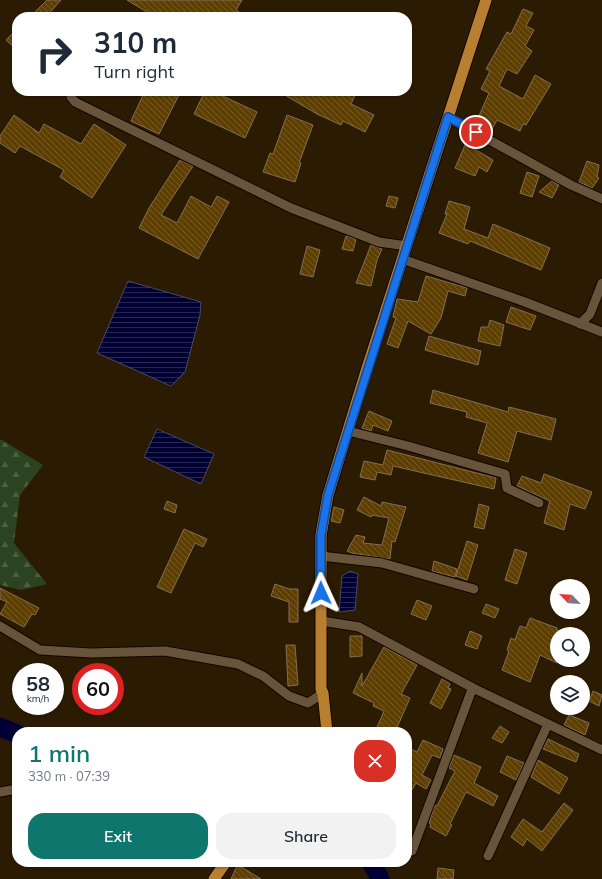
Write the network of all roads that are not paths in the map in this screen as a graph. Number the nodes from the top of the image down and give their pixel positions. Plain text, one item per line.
1 (486, 0) edge
2 (71, 96) edge
3 (448, 117) junction
4 (602, 199) edge
5 (407, 246) junction
6 (402, 259) junction
7 (602, 283) edge
8 (580, 324) junction
9 (602, 332) edge
10 (348, 432) junction
11 (539, 503) dead end
12 (321, 556) junction
13 (474, 589) dead end
14 (322, 621) junction
15 (0, 626) edge
16 (475, 689) junction
17 (323, 693) junction
18 (548, 724) junction
19 (326, 727) edge
20 (602, 750) edge
21 (12, 790) edge
22 (0, 792) edge
23 (412, 851) dead end
24 (488, 856) dead end
25 (222, 867) edge
26 (214, 879) edge

1 - 3 main road
2 - 5 street
3 - 4 street
3 - 5 main road
5 - 6 main road
6 - 8 street
6 - 10 main road
7 - 8 street
8 - 9 street
10 - 11 street
10 - 12 main road
12 - 13 street
12 - 14 main road
14 - 16 street
14 - 17 main road
15 - 17 street
16 - 18 street
16 - 23 street
17 - 19 main road
18 - 20 street
18 - 24 street
21 - 22 street
25 - 26 main road

